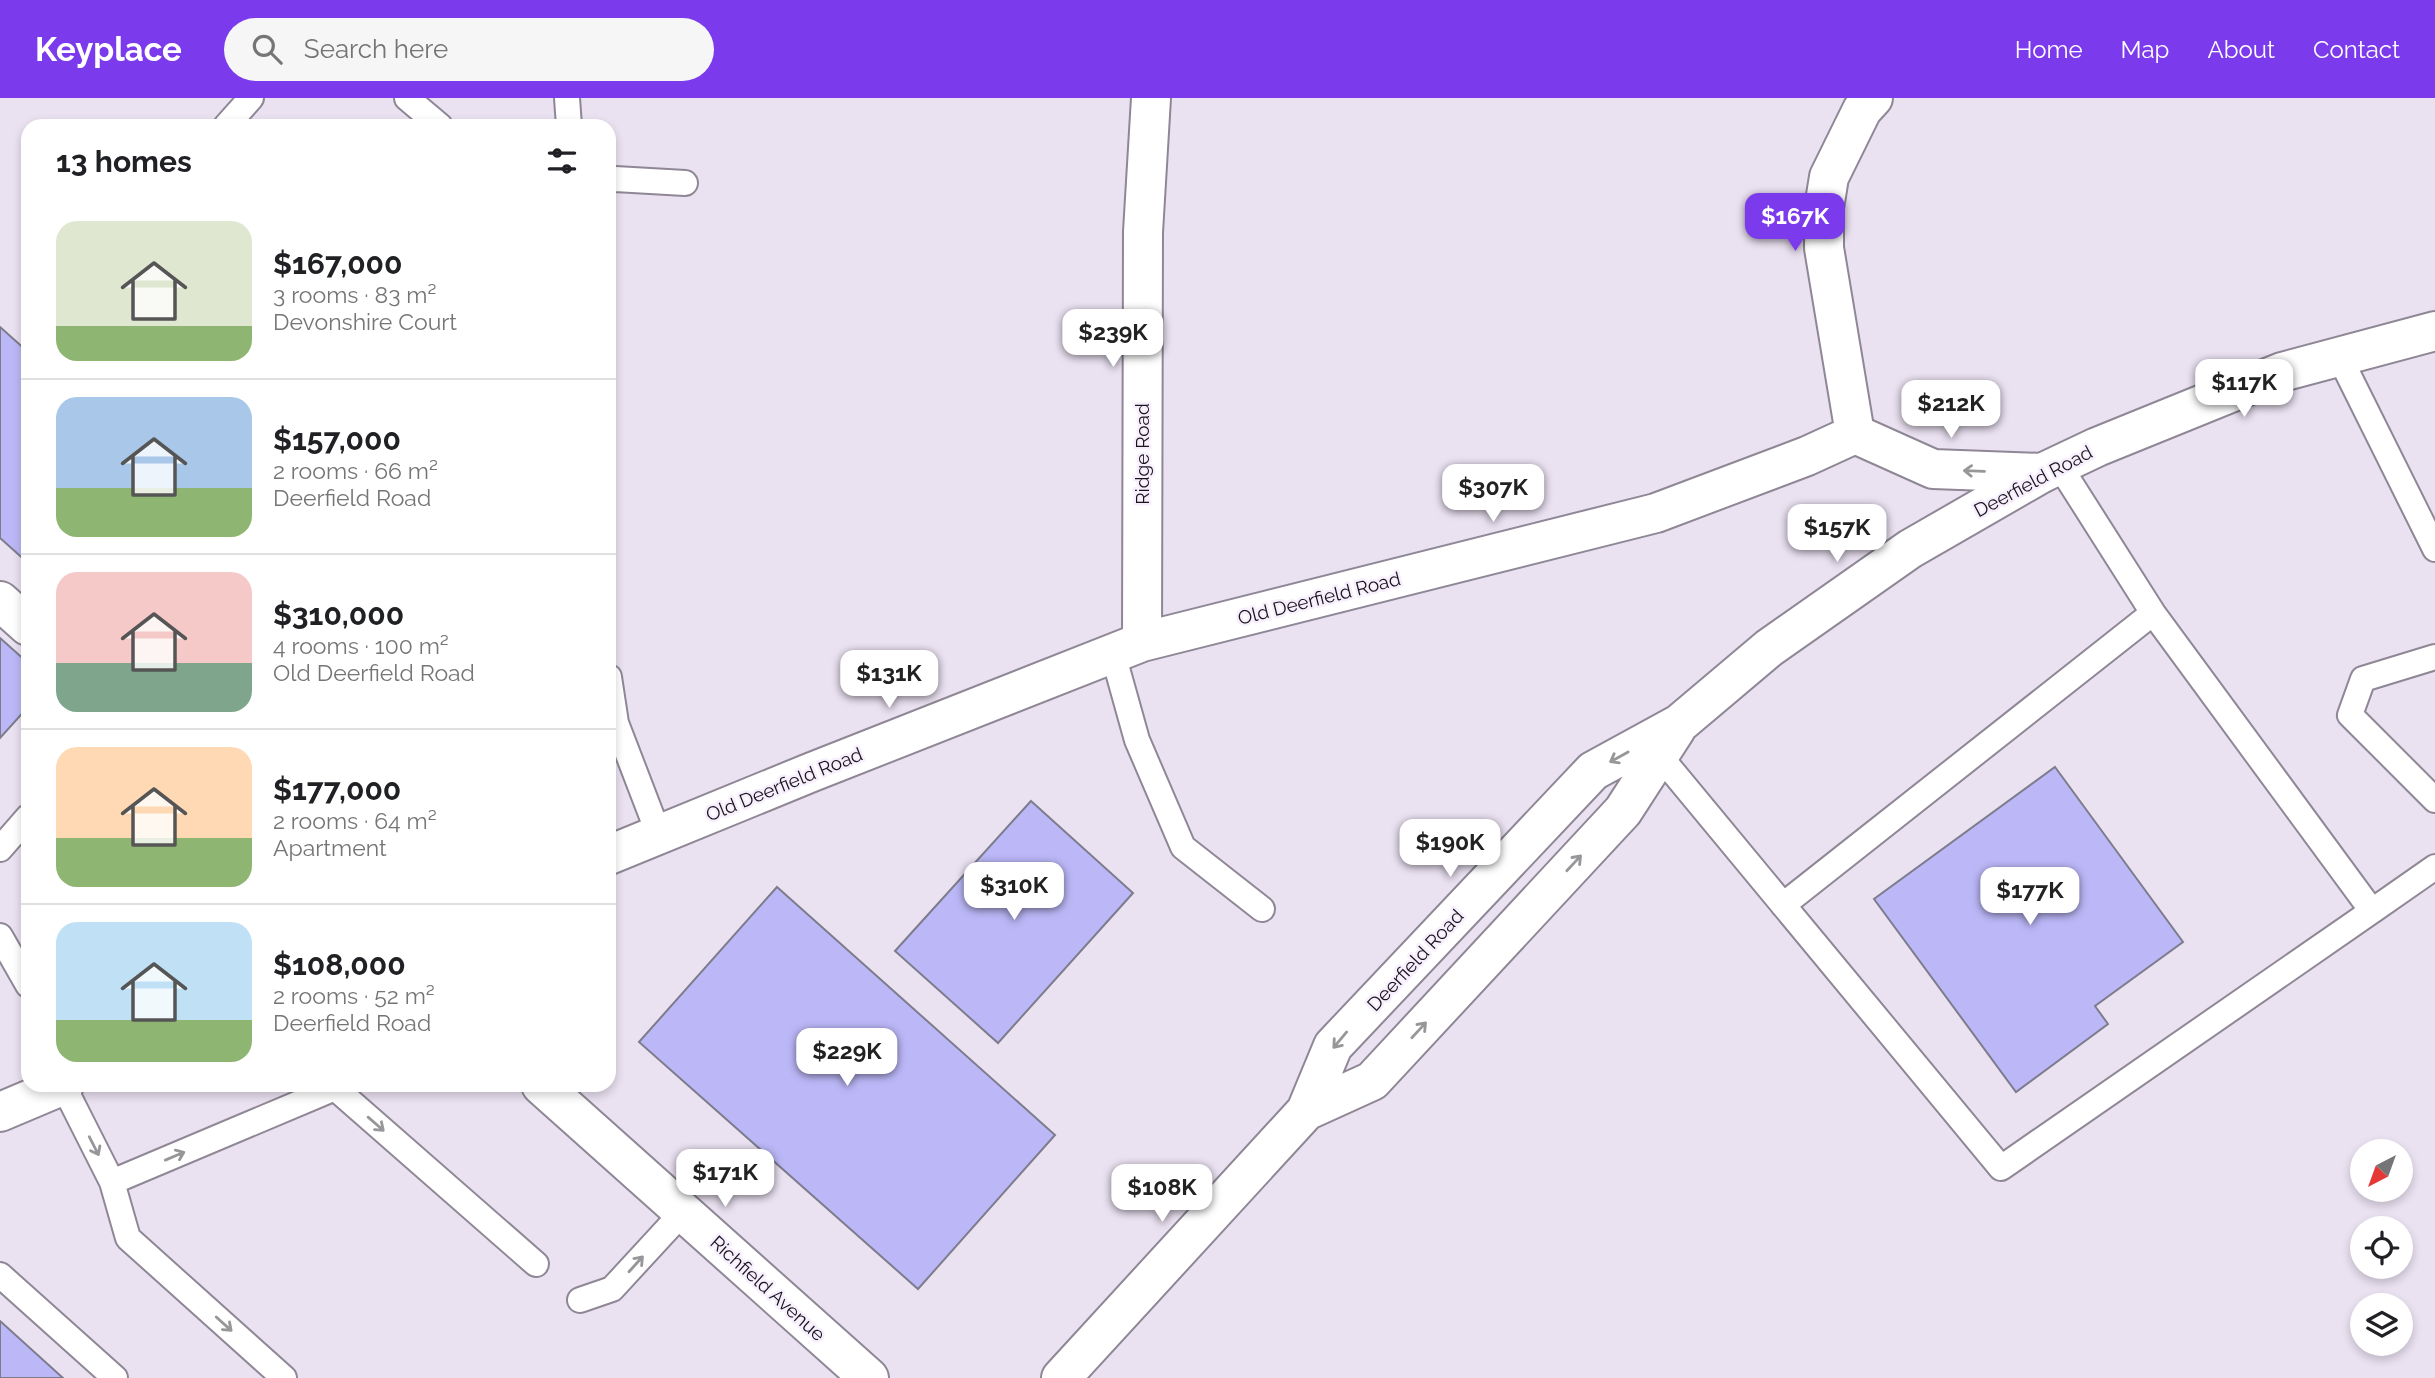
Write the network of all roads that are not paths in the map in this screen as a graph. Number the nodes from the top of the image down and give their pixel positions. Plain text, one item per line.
1 (407, 98) edge
2 (567, 98) edge
3 (1151, 98) edge
4 (1873, 98) edge
5 (432, 119) edge
6 (568, 119) edge
7 (616, 179) edge
8 (685, 183) dead end
9 (2435, 331) edge
10 (2339, 356) junction
11 (1855, 434) junction
12 (2050, 469) junction
13 (2435, 549) edge
14 (0, 601) edge
15 (2154, 613) junction
16 (21, 620) edge
17 (1127, 648) junction
18 (2435, 657) edge
19 (616, 723) edge
20 (1669, 740) junction
21 (2435, 800) edge
22 (21, 825) edge
23 (659, 835) junction
24 (0, 849) edge
25 (616, 852) edge
26 (2435, 867) edge
27 (1783, 905) junction
28 (1262, 909) dead end
29 (2372, 911) junction
30 (0, 936) edge
31 (21, 973) edge
32 (47, 1092) edge
33 (67, 1092) edge
34 (326, 1092) edge
35 (340, 1092) edge
36 (549, 1092) edge
37 (1306, 1111) junction
38 (0, 1112) edge
39 (112, 1182) junction
40 (683, 1212) junction
41 (536, 1264) dead end
42 (0, 1275) edge
43 (580, 1300) dead end
44 (116, 1378) edge
45 (284, 1378) edge
46 (870, 1378) edge
47 (1061, 1378) edge

1 - 5 lane
2 - 6 lane
3 - 17 street, Ridge Road
4 - 11 street
7 - 8 lane
9 - 10 street, Deerfield Road
10 - 12 street, Deerfield Road
10 - 13 lane
12 -> 11 street
11 - 17 street, Old Deerfield Road
12 - 15 lane
12 - 20 street, Deerfield Road
14 - 16 street
15 - 27 lane
15 - 29 lane
17 - 23 street, Old Deerfield Road
17 - 28 lane
18 - 21 lane
19 - 23 lane
20 - 27 lane
37 -> 20 street, Deerfield Road
20 -> 37 street, Deerfield Road
22 - 24 lane
23 - 25 street, Old Deerfield Road
26 - 29 lane
27 - 29 lane
30 - 31 lane
32 - 38 street
33 -> 39 lane
39 -> 34 lane
35 -> 41 lane
36 - 40 street, Richfield Avenue
37 - 47 street, Deerfield Road
39 -> 45 lane
43 -> 40 lane
40 - 46 street, Richfield Avenue
42 - 44 lane

